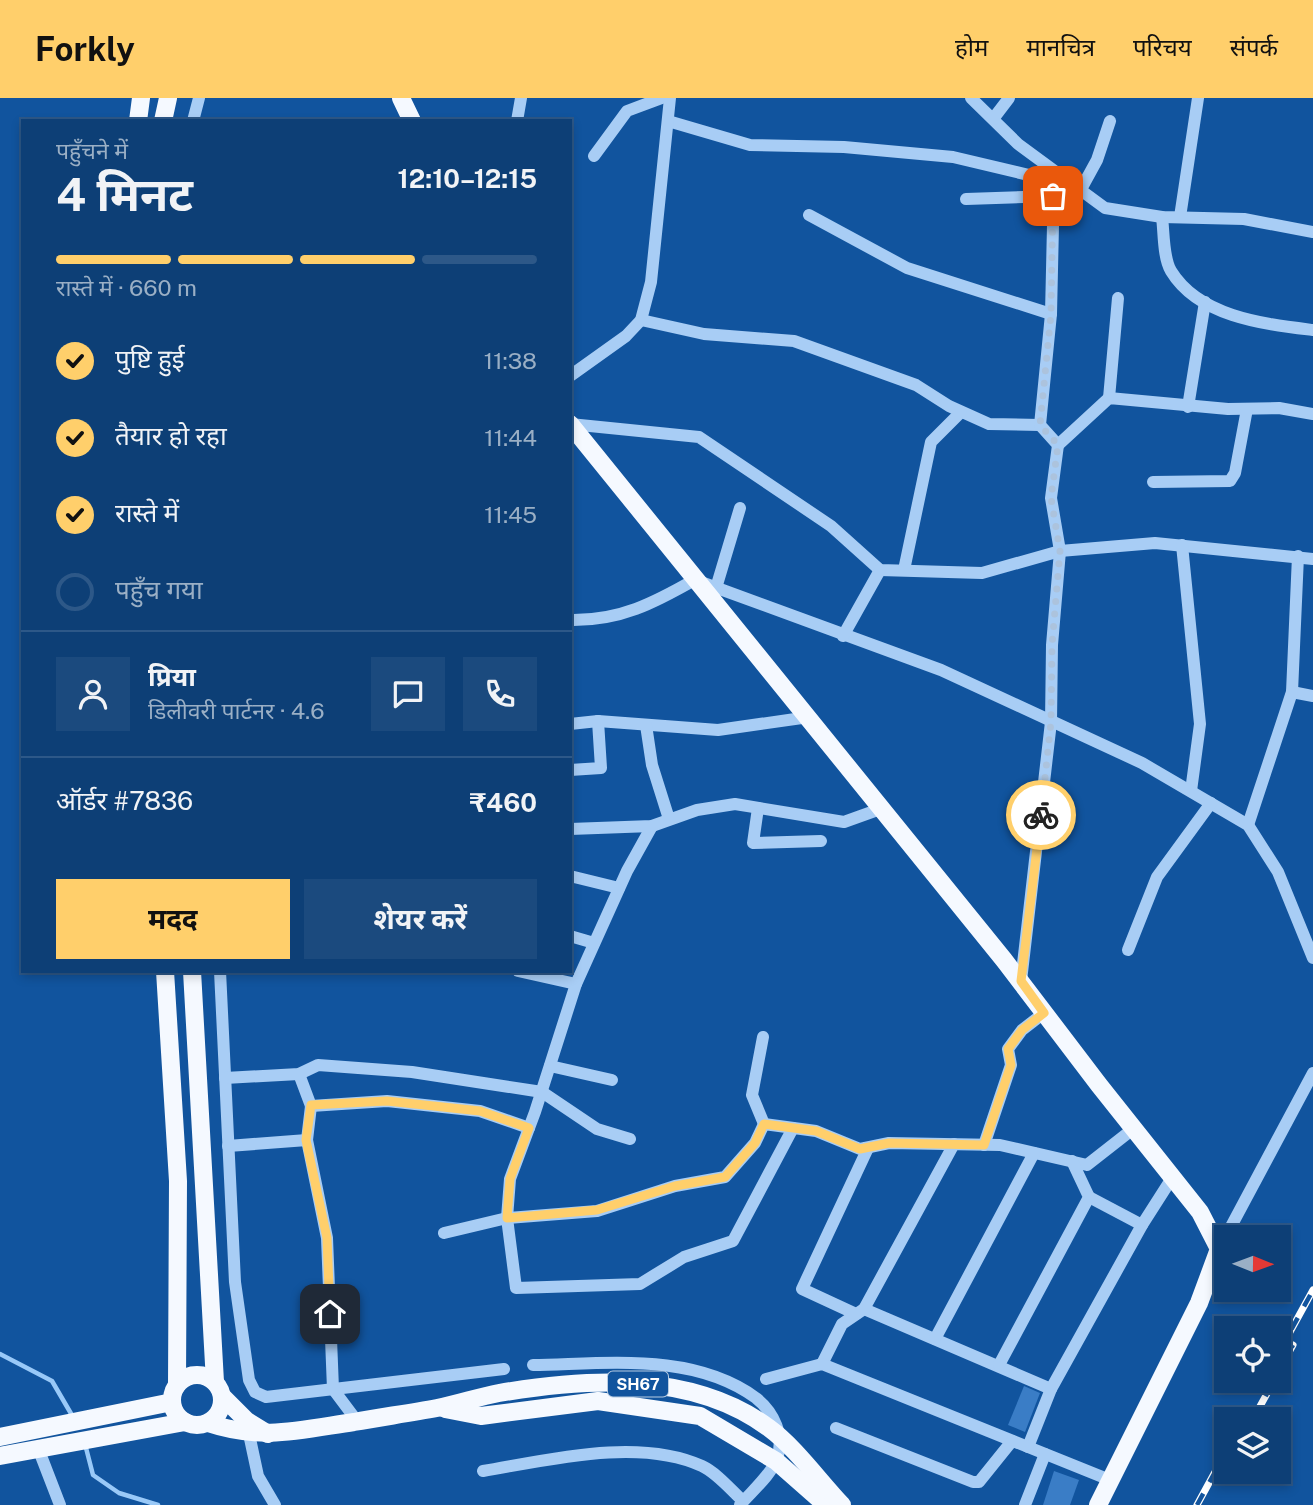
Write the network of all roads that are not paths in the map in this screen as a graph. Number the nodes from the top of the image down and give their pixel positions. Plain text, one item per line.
1 (141, 98) edge
2 (169, 98) edge
3 (199, 98) edge
4 (401, 98) edge
5 (521, 98) edge
6 (662, 98) edge
7 (670, 98) edge
8 (971, 98) edge
9 (1009, 98) edge
10 (1198, 98) edge
11 (138, 119) edge
12 (164, 119) edge
13 (193, 119) edge
14 (411, 119) edge
15 (517, 119) edge
16 (993, 119) junction
17 (668, 121) junction
18 (1110, 121) dead end
19 (594, 156) dead end
20 (1055, 177) junction
21 (1080, 191) junction
22 (1053, 196) junction
23 (966, 199) dead end
24 (808, 215) dead end
25 (1162, 217) junction
26 (1180, 217) junction
27 (1313, 232) edge
28 (1118, 298) dead end
29 (1205, 302) junction
30 (1051, 314) junction
31 (641, 320) junction
32 (1313, 330) edge
33 (572, 375) edge
34 (1109, 398) junction
35 (1188, 407) junction
36 (1247, 409) junction
37 (961, 412) junction
38 (1313, 414) edge
39 (1040, 425) junction
40 (572, 430) edge
41 (1058, 445) junction
42 (1153, 482) dead end
43 (740, 508) dead end
44 (1182, 545) junction
45 (1060, 551) junction
46 (1298, 556) junction
47 (1313, 559) edge
48 (880, 569) junction
49 (904, 570) junction
50 (697, 580) junction
51 (716, 588) junction
52 (572, 620) edge
53 (843, 636) junction
54 (1292, 692) junction
55 (1313, 696) edge
56 (809, 717) junction
57 (598, 722) junction
58 (1051, 722) junction
59 (572, 724) edge
60 (646, 725) junction
61 (572, 770) edge
62 (1191, 792) junction
63 (1211, 803) junction
64 (758, 808) junction
65 (883, 808) junction
66 (669, 819) junction
67 (1248, 825) junction
68 (652, 826) junction
69 (572, 829) edge
70 (821, 841) dead end
71 (572, 876) edge
72 (620, 888) junction
73 (572, 937) edge
74 (594, 943) junction
75 (1128, 950) dead end
76 (1313, 958) edge
77 (165, 973) edge
78 (192, 973) edge
79 (220, 973) edge
80 (527, 973) edge
81 (1021, 981) junction
82 (576, 984) junction
83 (1044, 1013) junction
84 (763, 1037) dead end
85 (550, 1066) junction
86 (1313, 1073) edge
87 (299, 1074) junction
88 (225, 1078) junction
89 (612, 1080) dead end
90 (541, 1092) junction
91 (311, 1105) junction
92 (764, 1124) junction
93 (529, 1128) junction
94 (793, 1128) junction
95 (1133, 1129) junction
96 (630, 1139) dead end
97 (306, 1140) junction
98 (954, 1144) junction
99 (984, 1145) junction
100 (228, 1146) junction
101 (868, 1147) junction
102 (1034, 1153) junction
103 (1072, 1161) junction
104 (1172, 1178) junction
105 (1089, 1197) junction
106 (507, 1218) junction
107 (1142, 1225) junction
108 (1232, 1225) edge
109 (444, 1233) dead end
110 (1214, 1239) edge
111 (1214, 1262) edge
112 (860, 1312) junction
113 (935, 1339) junction
114 (822, 1364) junction
115 (533, 1365) dead end
116 (999, 1365) junction
117 (504, 1369) dead end
118 (766, 1379) dead end
119 (218, 1389) junction
120 (333, 1389) junction
121 (1051, 1389) junction
122 (174, 1394) junction
123 (439, 1408) junction
124 (357, 1421) junction
125 (185, 1422) junction
126 (208, 1423) junction
127 (836, 1427) dead end
128 (70, 1433) junction
129 (249, 1434) junction
130 (272, 1435) junction
131 (0, 1437) edge
132 (1012, 1441) junction
133 (1028, 1447) junction
134 (38, 1448) junction
135 (1045, 1454) junction
136 (0, 1456) edge
137 (776, 1461) junction
138 (482, 1471) dead end
139 (1110, 1480) junction
140 (809, 1497) edge
141 (741, 1503) edge
142 (60, 1505) edge
143 (275, 1505) edge
144 (826, 1505) edge
145 (842, 1505) edge
146 (1025, 1505) edge
147 (1098, 1505) edge

1 - 11 main road
2 - 12 main road
3 - 13 street
4 - 14 main road
5 - 15 street
6 - 19 street
7 - 17 street
8 - 16 street
9 - 16 street
10 - 26 street
16 - 20 street
17 - 20 street
17 - 31 street
18 - 21 street
20 - 21 street
20 - 22 street
21 - 25 street
22 - 23 street
22 - 30 street
24 - 30 street
25 - 26 street
25 - 29 street
26 - 27 street
28 - 34 street
29 - 32 street
29 - 35 street
30 - 39 street
31 - 33 street
31 - 37 street
34 - 35 street
34 - 41 street
35 - 36 street
36 - 38 street
36 - 42 street
37 - 39 street
37 - 49 street
39 - 41 street
40 - 48 street
40 - 50 main road
41 - 45 street
43 - 51 street
44 - 45 street
44 - 46 street
44 - 62 street
45 - 49 street
45 - 58 street
46 - 47 street
46 - 54 street
48 - 49 street
48 - 53 street
50 - 51 street
50 - 52 street
50 - 56 main road
51 - 53 street
53 - 58 street
54 - 55 street
54 - 67 street
56 - 60 street
56 - 65 main road
57 - 59 street
57 - 60 street
57 - 61 street
58 - 62 street
58 - 81 street
60 - 66 street
62 - 63 street
63 - 67 street
63 - 75 street
64 - 65 street
64 - 66 street
64 - 70 street
65 - 81 main road
66 - 68 street
67 - 76 street
68 - 69 street
68 - 72 street
71 - 72 street
72 - 74 street
73 - 74 street
74 - 82 street
77 - 122 main road
78 - 119 main road
79 - 88 street
80 - 82 street
81 - 83 main road
82 - 85 street
83 - 95 main road
83 - 99 street
84 - 92 street
85 - 89 street
85 - 90 street
86 - 108 street
87 - 88 street
87 - 90 street
87 - 91 street
88 - 100 street
90 - 93 street
90 - 96 street
91 - 93 street
91 - 97 street
92 - 94 street
92 - 106 street
93 - 106 street
94 - 101 street
94 - 106 street
95 - 103 street
95 - 104 main road
97 - 100 street
97 - 120 street
98 - 99 street
98 - 101 street
98 - 112 street
99 - 102 street
100 - 120 street
101 - 112 street
102 - 103 street
102 - 113 street
103 - 105 street
104 - 107 street
104 - 110 main road
105 - 107 street
105 - 116 street
106 - 109 street
107 - 121 street
111 - 139 main road
112 - 113 street
112 - 114 street
113 - 116 street
114 - 118 street
114 - 132 street
115 - 137 street
116 - 121 street
117 - 120 street
119 - 122 main road
119 - 126 main road
119 - 130 main road
120 - 124 street
121 - 133 street
122 - 125 main road
122 - 128 main road
123 - 124 main road, SH67
123 - 137 main road
123 - 145 main road, SH67
124 - 130 main road, SH67
125 - 126 main road
125 - 128 main road
126 - 129 main road, SH67
127 - 132 street
128 - 131 main road
128 - 134 main road
129 - 130 main road, SH67
129 - 143 street
132 - 133 street
133 - 135 street
134 - 136 main road
134 - 142 street
135 - 139 street
135 - 146 street
137 - 140 main road
137 - 141 street
138 - 141 street
139 - 147 main road
140 - 144 main road

